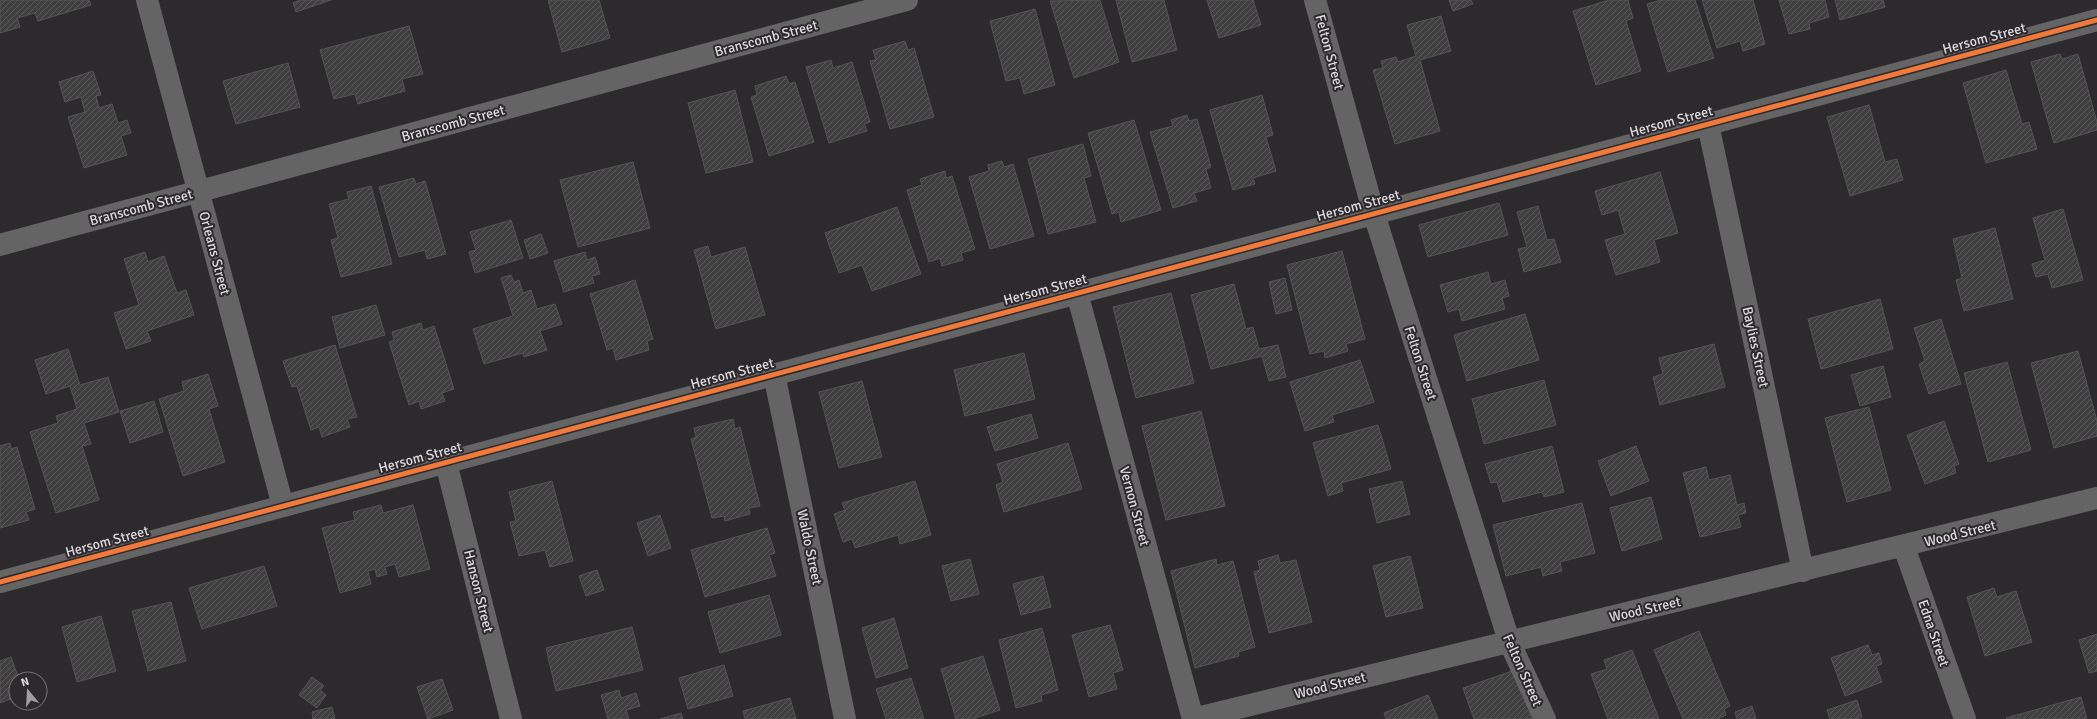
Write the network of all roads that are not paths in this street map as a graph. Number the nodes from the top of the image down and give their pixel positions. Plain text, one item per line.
1 (147, 0) edge
2 (907, 0) edge
3 (1316, 0) edge
4 (2097, 20) edge
5 (1708, 124) junction
6 (198, 192) junction
7 (1374, 214) junction
8 (0, 245) edge
9 (1077, 293) junction
10 (774, 374) junction
11 (446, 463) junction
12 (2097, 498) edge
13 (283, 506) junction
14 (1904, 547) junction
15 (1803, 571) junction
16 (0, 582) edge
17 (1509, 641) junction
18 (511, 719) edge
19 (846, 719) edge
20 (1193, 719) edge
21 (1545, 719) edge
22 (1965, 719) edge

1 - 6 street, Orleans Street
2 - 6 street, Branscomb Street
3 - 7 street, Felton Street
4 - 5 street, Hersom Street
5 - 7 street, Hersom Street
5 - 15 street, Baylies Street
6 - 8 street, Branscomb Street
6 - 13 street, Orleans Street
7 - 9 street, Hersom Street
7 - 17 street, Felton Street
9 - 10 street, Hersom Street
9 - 20 street, Vernon Street
10 - 11 street, Hersom Street
10 - 19 street, Waldo Street
11 - 13 street, Hersom Street
11 - 18 street, Hanson Street
12 - 14 street, Wood Street
13 - 16 street, Hersom Street
14 - 15 street, Wood Street
14 - 22 street, Edna Street
15 - 17 street, Wood Street
17 - 20 street, Wood Street
17 - 21 street, Felton Street

